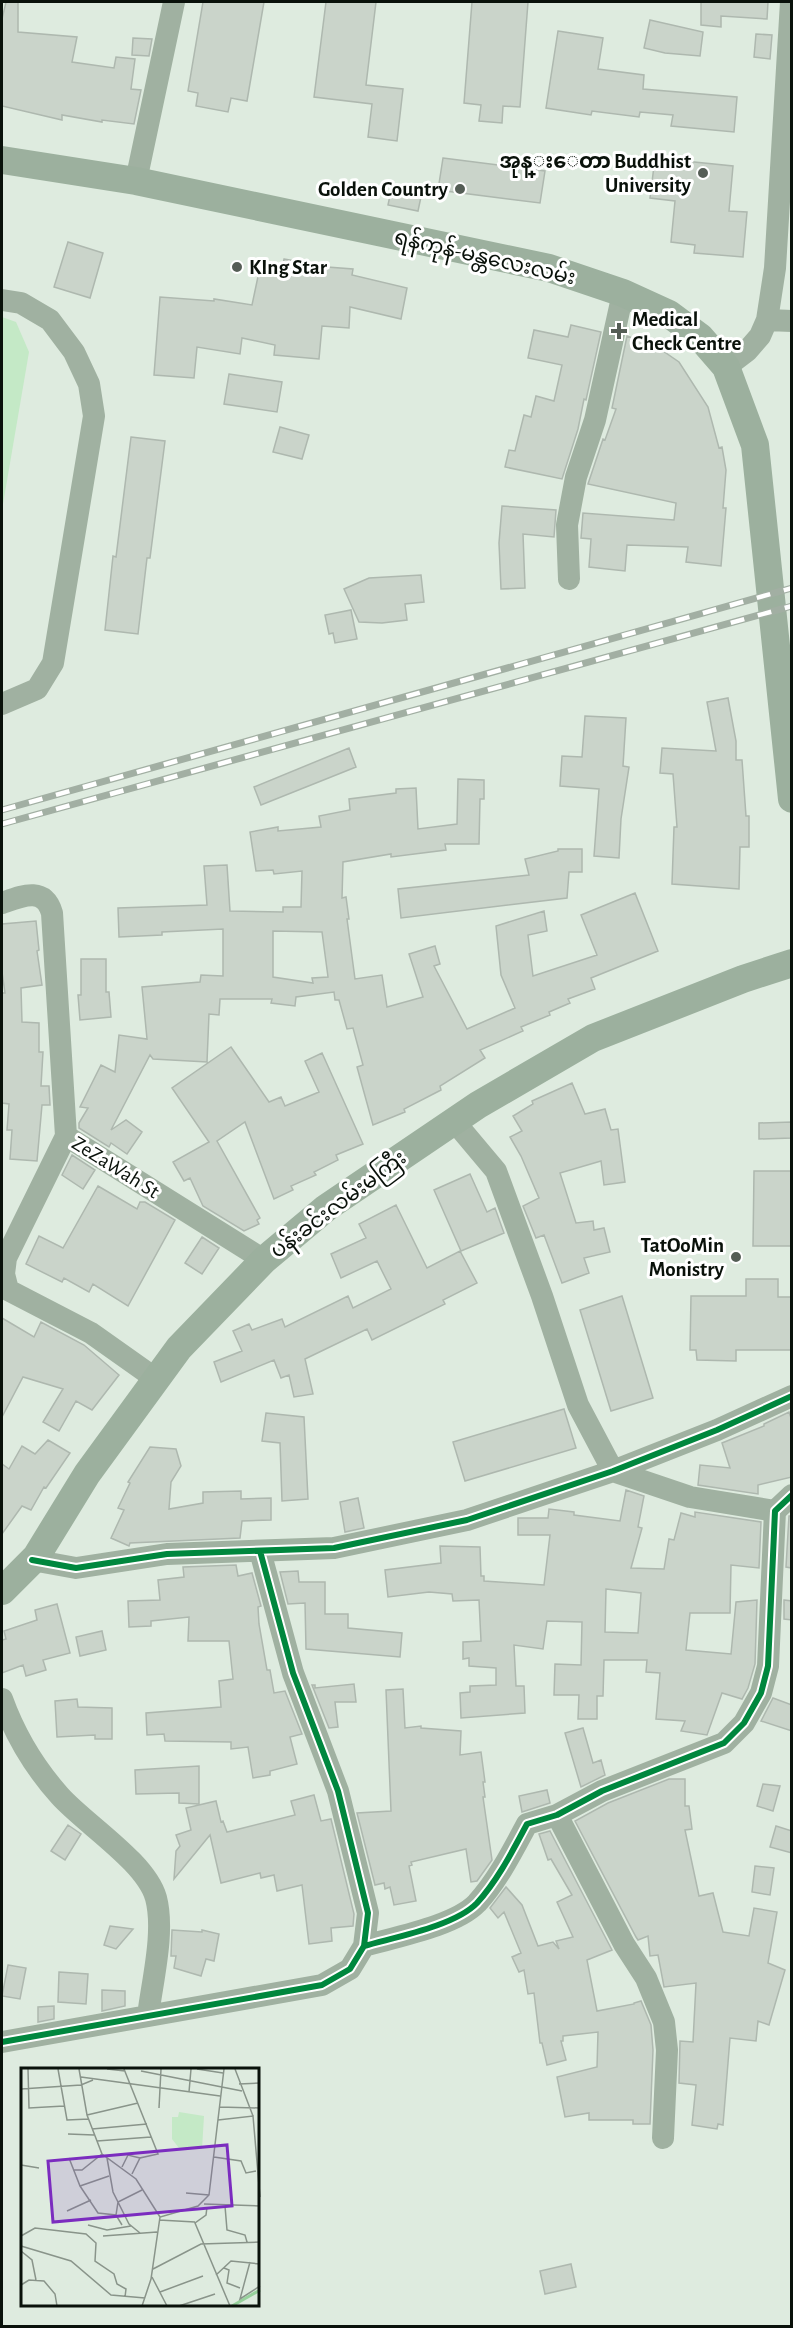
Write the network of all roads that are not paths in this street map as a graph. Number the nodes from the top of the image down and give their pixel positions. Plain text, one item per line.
1 (174, 2) edge
2 (791, 2) edge
3 (788, 92) edge
4 (2, 160) edge
5 (136, 181) junction
6 (622, 293) junction
7 (2, 300) edge
8 (767, 320) junction
9 (792, 321) edge
10 (726, 368) junction
11 (569, 579) dead end
12 (2, 704) edge
13 (792, 799) edge
14 (2, 903) edge
15 (788, 970) edge
16 (454, 1121) junction
17 (66, 1136) junction
18 (264, 1260) junction
19 (156, 1379) junction
20 (792, 1396) edge
21 (613, 1471) junction
22 (792, 1495) edge
23 (775, 1511) junction
24 (260, 1551) junction
25 (32, 1560) junction
26 (2, 1591) edge
27 (2, 1699) edge
28 (557, 1815) junction
29 (364, 1946) junction
30 (148, 2016) junction
31 (2, 2042) edge
32 (663, 2138) dead end

1 - 5 street
2 - 3 street
3 - 8 street
4 - 5 main road, ရန်ကုန်-မန္တလေးလမ်း
5 - 6 main road, ရန်ကုန်-မန္တလေးလမ်း
6 - 10 main road, ရန်ကုန်-မန္တလေးလမ်း
6 - 11 street
7 - 12 street
8 - 9 street
8 - 10 street
10 - 13 main road, ရန်ကုန်-မန္တလေးလမ်း
14 - 17 street, ZeZaWah St
15 - 16 main road, ပန်းခင်းလမ်းမကြီး
16 - 18 main road, ပန်းခင်းလမ်းမကြီး
16 - 21 street
17 - 18 street, ZeZaWah St
17 - 19 street
18 - 19 main road, ပန်းခင်းလမ်းမကြီး
19 - 25 main road, ပန်းခင်းလမ်းမကြီး
20 - 21 street
21 - 23 street
21 - 24 street
22 - 23 street
23 - 28 street
24 - 25 street
24 - 29 street
25 - 26 main road, ပန်းခင်းလမ်းမကြီး
27 - 30 street
28 - 29 street
28 - 32 street
29 - 30 street
30 - 31 street

